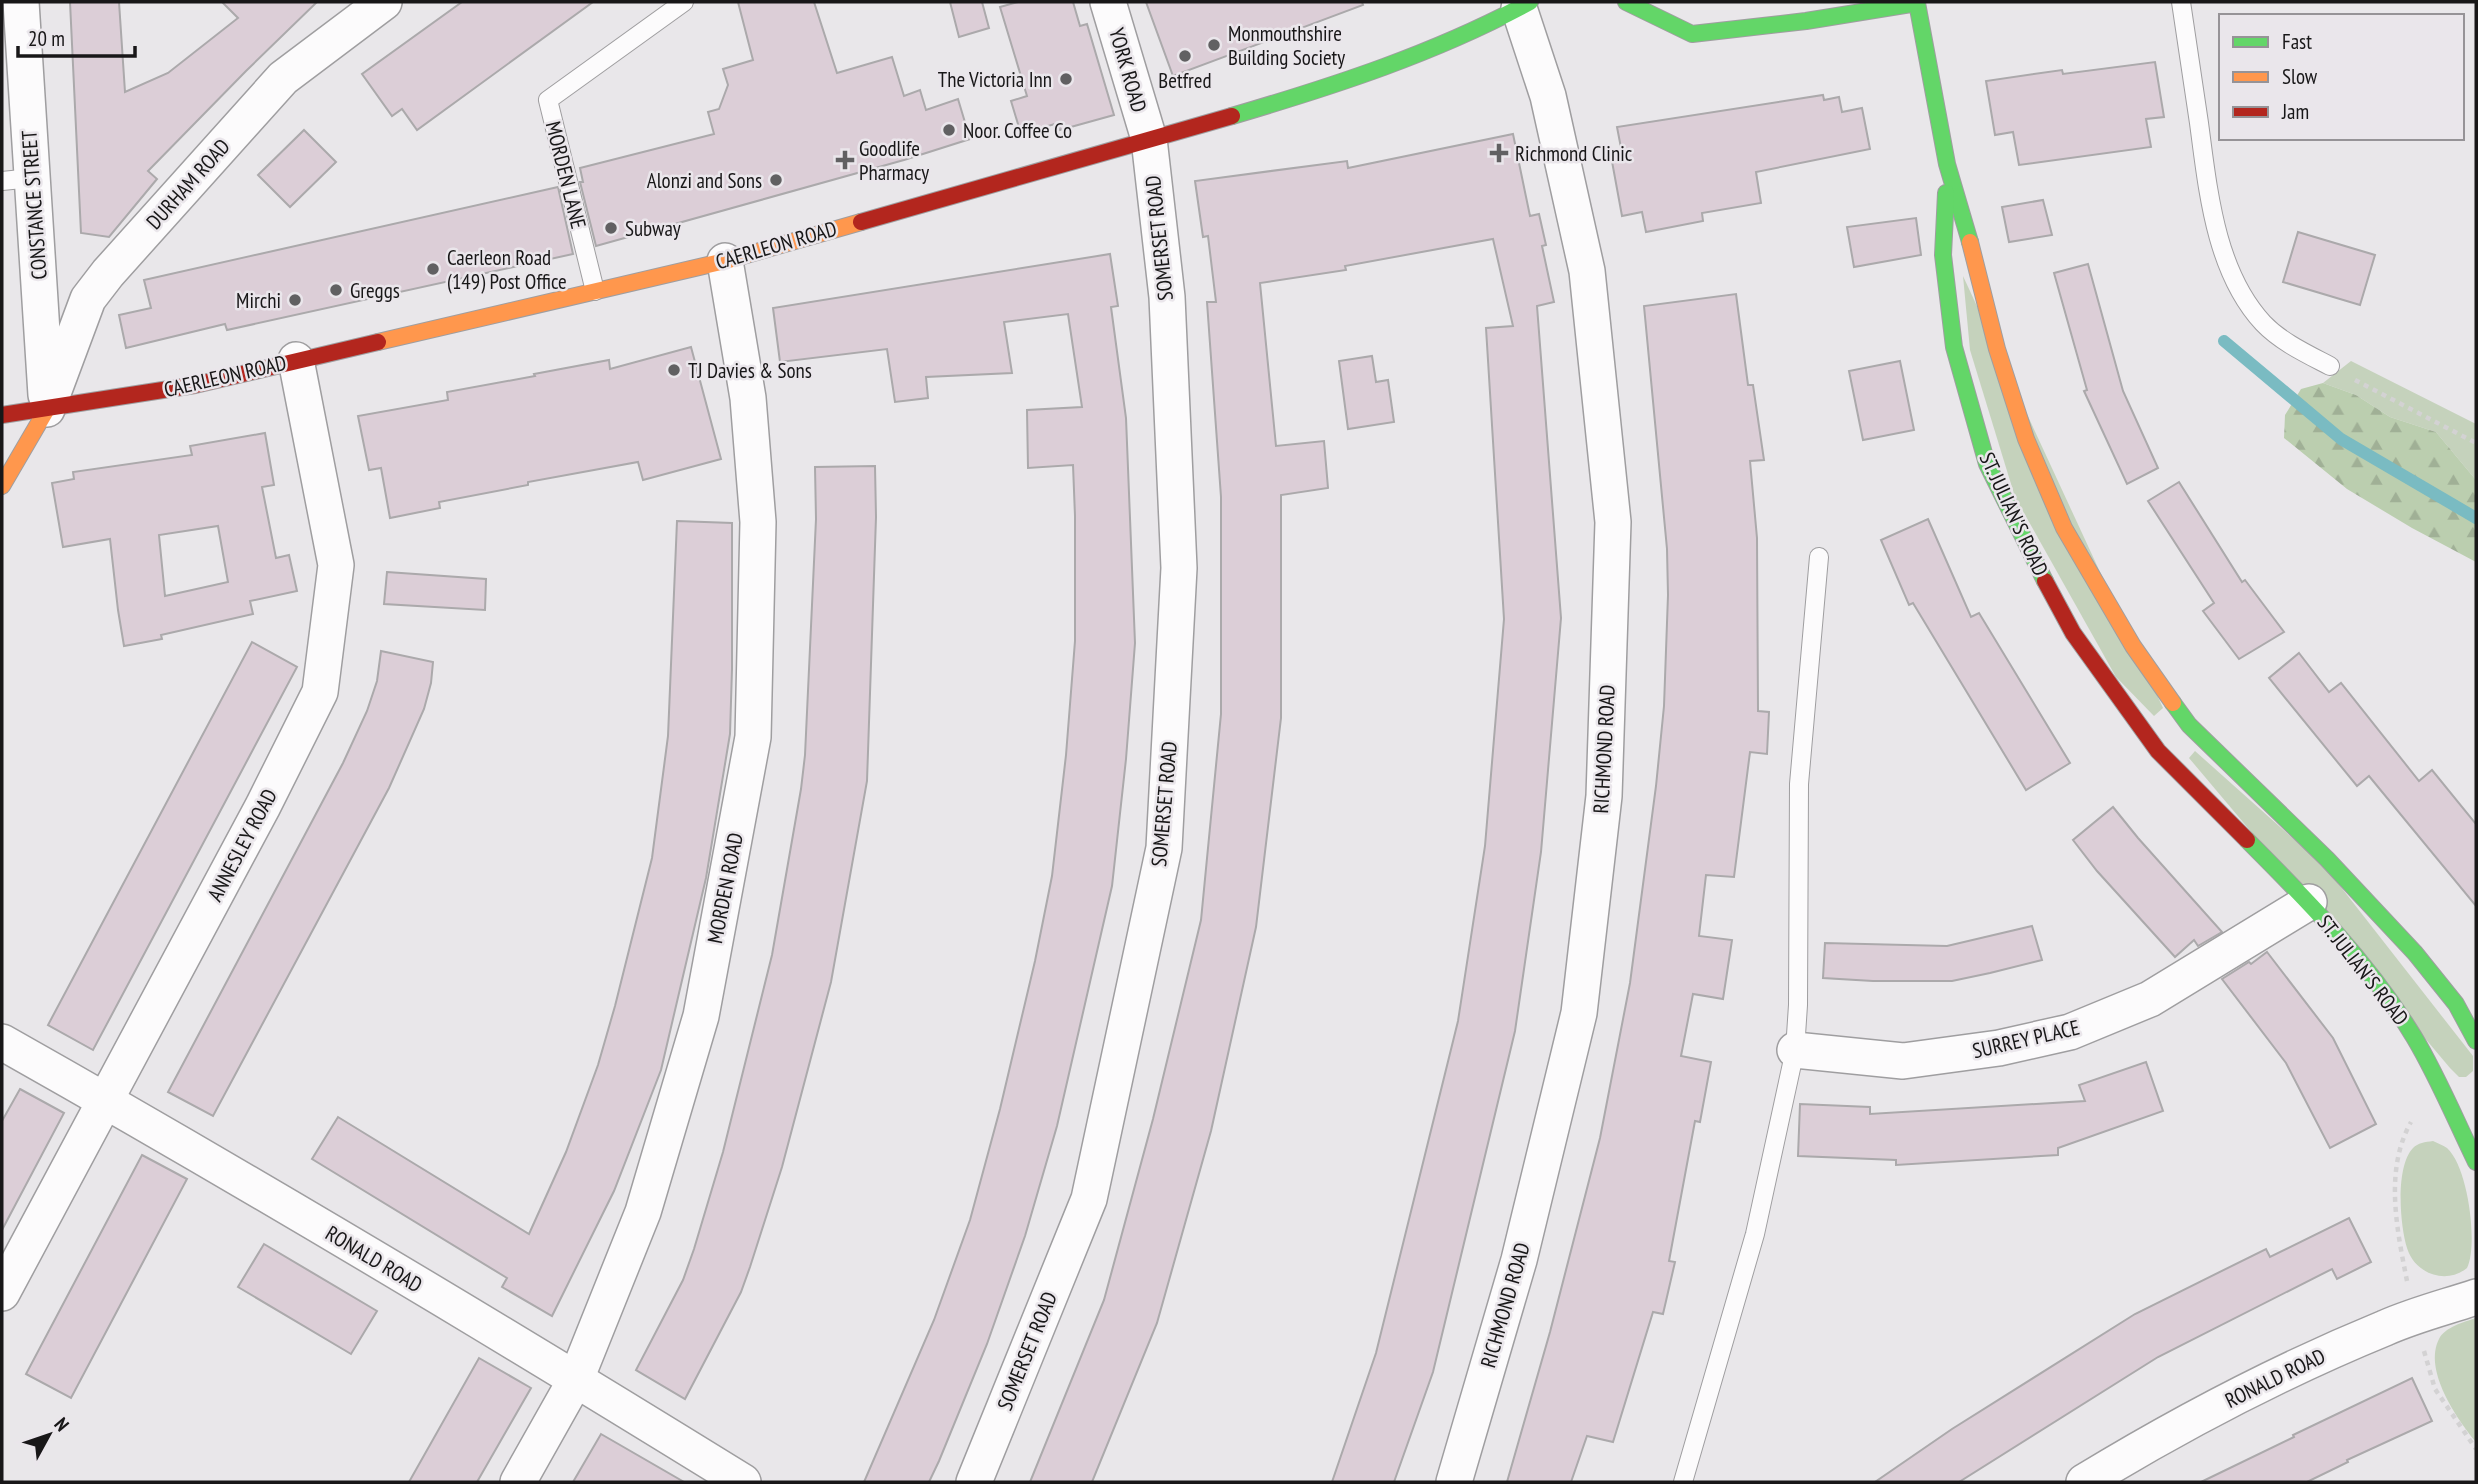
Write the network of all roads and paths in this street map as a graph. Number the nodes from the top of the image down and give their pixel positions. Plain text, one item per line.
1 (21, 2) edge
2 (384, 2) edge
3 (684, 2) edge
4 (1108, 2) edge
5 (1626, 2) edge
6 (1921, 2) edge
7 (2181, 2) edge
8 (1524, 5) edge
9 (1149, 139) junction
10 (1947, 164) junction
11 (17, 180) edge
12 (725, 261) junction
13 (595, 291) junction
14 (296, 360) junction
15 (2330, 366) joint
16 (47, 409) junction
17 (2, 415) edge
18 (2476, 443) edge
19 (2, 486) edge
20 (1819, 557) dead end
21 (2173, 738) junction
22 (2309, 902) junction
23 (2466, 998) edge
24 (2476, 1041) edge
25 (2, 1042) edge
26 (1795, 1050) junction
27 (2439, 1085) junction
28 (105, 1101) junction
29 (2476, 1162) edge
30 (2, 1293) edge
31 (2476, 1297) edge
32 (2414, 1317) junction
33 (576, 1379) junction
34 (2476, 1449) edge
35 (518, 1482) edge
36 (743, 1482) edge
37 (974, 1482) edge
38 (1454, 1482) edge
39 (1683, 1482) edge
40 (2084, 1482) edge

1 - 11 street, CONSTANCE STREET
2 - 16 street, DURHAM ROAD
3 - 13 lane, MORDEN LANE
4 - 9 street, YORK ROAD
5 - 6 street
6 - 10 street, ST. JULIAN'S ROAD
7 - 15 lane
8 - 9 street, CAERLEON ROAD
8 - 38 street, RICHMOND ROAD
9 - 12 street, CAERLEON ROAD
9 - 37 street, SOMERSET ROAD
10 - 21 street, ST. JULIAN'S ROAD
10 - 21 street, ST. JULIAN'S ROAD
11 - 16 street, CONSTANCE STREET
12 - 13 street, CAERLEON ROAD
12 - 33 street, MORDEN ROAD
13 - 14 street, CAERLEON ROAD
14 - 16 street, CAERLEON ROAD
14 - 28 street, ANNESLEY ROAD
15 - 18 path
16 - 17 street, CAERLEON ROAD
16 - 19 street
20 - 26 lane
21 - 22 street, ST. JULIAN'S ROAD
21 - 23 street, ST. JULIAN'S ROAD
22 - 26 street, SURREY PLACE
22 - 27 street, ST. JULIAN'S ROAD
23 - 24 street, ST. JULIAN'S ROAD
25 - 28 street, RONALD ROAD
26 - 39 lane
27 - 29 street, ST. JULIAN'S ROAD
27 - 32 path
28 - 30 street, ANNESLEY ROAD
28 - 33 street, RONALD ROAD
31 - 32 street, RONALD ROAD
32 - 34 path
32 - 40 street, RONALD ROAD
33 - 35 street, MORDEN ROAD
33 - 36 street, RONALD ROAD

